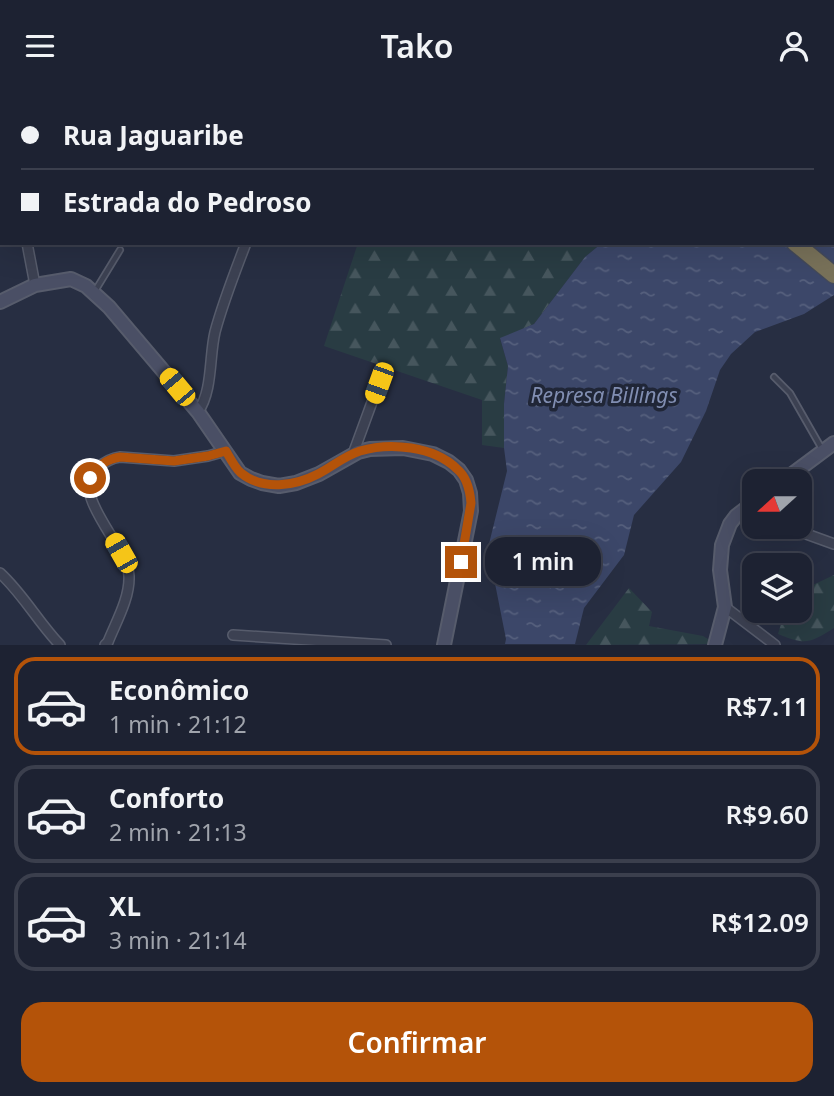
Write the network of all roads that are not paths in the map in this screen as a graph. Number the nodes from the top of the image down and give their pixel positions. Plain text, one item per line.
1 (27, 245) edge
2 (245, 245) edge
3 (797, 245) edge
4 (120, 250) dead end
5 (834, 275) edge
6 (35, 285) junction
7 (94, 293) junction
8 (0, 303) edge
9 (774, 377) dead end
10 (379, 383) dead end
11 (198, 412) junction
12 (834, 443) edge
13 (226, 451) junction
14 (823, 451) junction
15 (353, 454) junction
16 (799, 469) edge
17 (742, 516) edge
18 (812, 536) edge
19 (834, 544) edge
20 (0, 573) edge
21 (724, 607) junction
22 (233, 635) dead end
23 (110, 644) edge
24 (370, 644) edge
25 (60, 645) edge
26 (386, 645) edge
27 (444, 645) edge
28 (715, 645) edge
29 (775, 645) edge

1 - 6 street
2 - 11 street
3 - 5 highway
4 - 7 lane
6 - 7 main road
6 - 8 main road
7 - 11 main road
9 - 14 lane
10 - 15 street
11 - 13 main road
12 - 14 main road
13 - 15 main road
13 - 23 street
14 - 16 main road
15 - 27 main road
17 - 21 main road
18 - 19 street
20 - 25 street
21 - 28 main road
21 - 29 street
22 - 24 street
24 - 26 street

